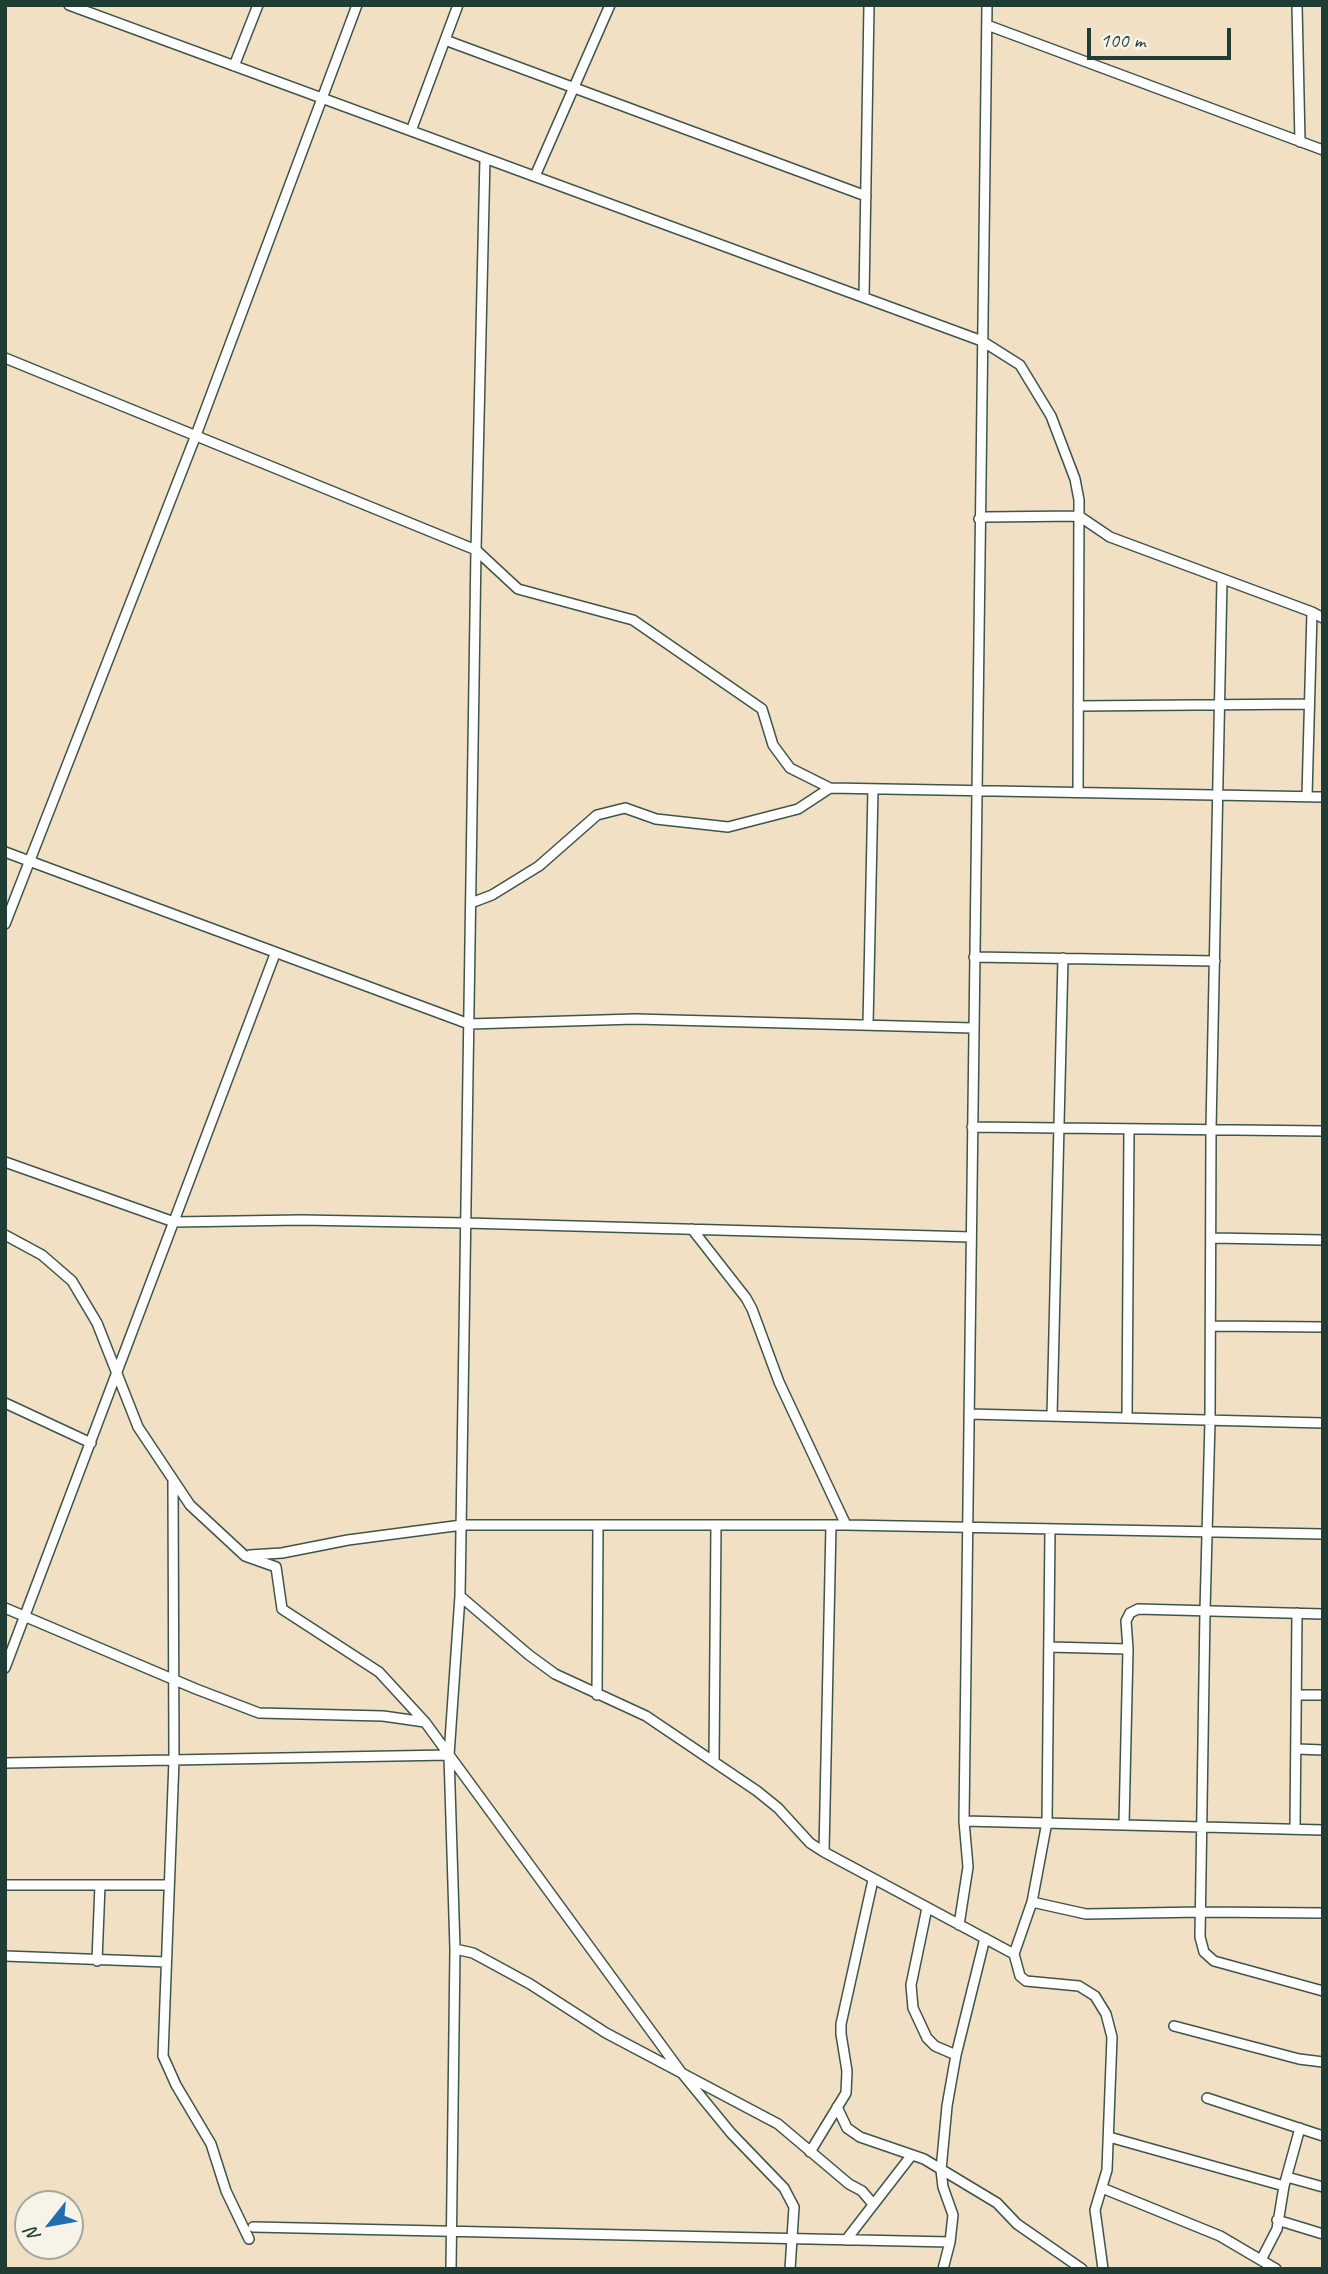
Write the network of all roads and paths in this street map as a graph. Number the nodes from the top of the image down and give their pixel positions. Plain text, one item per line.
1 (69, 5) edge
2 (258, 5) edge
3 (357, 5) edge
4 (458, 5) edge
5 (610, 5) edge
6 (869, 5) edge
7 (987, 5) edge
8 (1297, 5) edge
9 (987, 25) junction
10 (445, 40) junction
11 (234, 66) junction
12 (574, 88) junction
13 (323, 100) junction
14 (411, 131) junction
15 (1300, 142) junction
16 (1323, 150) edge
17 (485, 158) junction
18 (535, 176) junction
19 (866, 196) junction
20 (864, 297) junction
21 (982, 341) junction
22 (5, 358) edge
23 (196, 435) junction
24 (1079, 516) junction
25 (979, 519) junction
26 (476, 550) junction
27 (1222, 579) junction
28 (1312, 612) junction
29 (1323, 618) edge
30 (1309, 704) junction
31 (1219, 705) junction
32 (1078, 706) junction
33 (830, 788) junction
34 (873, 789) junction
35 (976, 791) junction
36 (1078, 792) junction
37 (1218, 795) junction
38 (1307, 796) junction
39 (1323, 797) edge
40 (5, 852) edge
41 (30, 861) junction
42 (471, 903) junction
43 (5, 924) edge
44 (275, 954) junction
45 (974, 957) junction
46 (1063, 958) junction
47 (1215, 961) junction
48 (469, 1024) junction
49 (867, 1025) junction
50 (973, 1028) junction
51 (972, 1127) junction
52 (1059, 1128) junction
53 (1129, 1129) junction
54 (1212, 1129) junction
55 (1323, 1130) edge
56 (5, 1162) edge
57 (174, 1222) junction
58 (466, 1223) junction
59 (692, 1229) junction
60 (5, 1235) edge
61 (971, 1237) junction
62 (1212, 1238) junction
63 (1323, 1240) edge
64 (1212, 1326) junction
65 (1323, 1327) edge
66 (117, 1369) junction
67 (5, 1403) edge
68 (969, 1414) junction
69 (1052, 1416) junction
70 (1127, 1418) junction
71 (1210, 1420) junction
72 (1323, 1423) edge
73 (90, 1443) junction
74 (173, 1480) junction
75 (462, 1525) junction
76 (598, 1525) junction
77 (716, 1525) junction
78 (831, 1525) junction
79 (846, 1525) junction
80 (967, 1527) junction
81 (1050, 1529) junction
82 (1208, 1533) junction
83 (1323, 1534) edge
84 (244, 1556) junction
85 (460, 1596) junction
86 (5, 1608) edge
87 (1205, 1611) junction
88 (1297, 1613) junction
89 (1323, 1614) edge
90 (25, 1616) junction
91 (1049, 1647) junction
92 (1128, 1649) junction
93 (5, 1668) edge
94 (174, 1680) junction
95 (597, 1695) junction
96 (1297, 1695) junction
97 (1323, 1695) edge
98 (425, 1723) junction
99 (1297, 1749) junction
100 (1323, 1749) edge
101 (449, 1755) junction
102 (174, 1760) junction
103 (714, 1762) junction
104 (5, 1763) edge
105 (964, 1821) junction
106 (1047, 1822) junction
107 (1124, 1824) junction
108 (1201, 1826) junction
109 (1295, 1828) junction
110 (1323, 1830) edge
111 (824, 1853) junction
112 (873, 1880) junction
113 (5, 1885) edge
114 (100, 1885) junction
115 (169, 1885) junction
116 (1032, 1902) junction
117 (927, 1908) junction
118 (1201, 1912) junction
119 (1323, 1913) edge
120 (959, 1925) junction
121 (985, 1938) junction
122 (455, 1949) junction
123 (1014, 1954) junction
124 (5, 1956) edge
125 (97, 1961) junction
126 (166, 1962) junction
127 (1323, 1991) edge
128 (1174, 2025) dead end
129 (956, 2055) junction
130 (1323, 2062) edge
131 (681, 2073) junction
132 (1207, 2098) dead end
133 (837, 2106) junction
134 (1300, 2128) junction
135 (1323, 2136) edge
136 (1109, 2137) junction
137 (810, 2151) junction
138 (911, 2156) junction
139 (941, 2170) junction
140 (1285, 2182) junction
141 (1323, 2187) edge
142 (1102, 2188) junction
143 (873, 2204) junction
144 (1278, 2220) junction
145 (253, 2227) dead end
146 (451, 2231) junction
147 (1323, 2234) edge
148 (249, 2239) dead end
149 (790, 2239) junction
150 (845, 2240) junction
151 (950, 2242) junction
152 (1261, 2259) junction
153 (451, 2269) edge
154 (790, 2269) edge
155 (943, 2269) edge
156 (1082, 2269) edge
157 (1103, 2269) edge
158 (1276, 2269) edge

1 - 11 street
2 - 11 street
3 - 13 street
4 - 10 street
5 - 12 street
6 - 19 street
7 - 9 street
8 - 15 street
9 - 15 street
9 - 21 street
10 - 12 street
10 - 14 street
11 - 13 street
12 - 18 street
12 - 19 street
13 - 14 street
13 - 23 street
14 - 17 street
15 - 16 street
17 - 18 street
17 - 26 street
18 - 20 street
19 - 20 street
20 - 21 street
21 - 24 street
21 - 25 street
22 - 23 street
23 - 26 street
23 - 41 street
24 - 25 street
24 - 27 street
24 - 32 street
25 - 35 street
26 - 33 street
26 - 42 street
27 - 28 street
27 - 31 street
28 - 29 street
28 - 30 street
30 - 31 street
30 - 38 street
31 - 32 street
31 - 37 street
32 - 36 street
33 - 34 street
33 - 42 street
34 - 35 street
34 - 49 street
35 - 36 street
35 - 45 street
36 - 37 street
37 - 38 street
37 - 47 street
38 - 39 street
40 - 41 street
41 - 43 street
41 - 44 street
42 - 48 street
44 - 48 street
44 - 57 street
45 - 46 street
45 - 50 street
46 - 47 street
46 - 52 street
47 - 54 street
48 - 49 street
48 - 58 street
49 - 50 street
50 - 51 street
51 - 52 street
51 - 61 street
52 - 53 street
52 - 69 street
53 - 54 street
53 - 70 street
54 - 55 street
54 - 62 street
56 - 57 street
57 - 58 street
57 - 66 street
58 - 59 street
58 - 75 street
59 - 61 street
59 - 79 street
60 - 66 street
61 - 68 street
62 - 63 street
62 - 64 street
64 - 65 street
64 - 71 street
66 - 73 street
66 - 74 street
67 - 73 street
68 - 69 street
68 - 80 street
69 - 70 street
70 - 71 street
71 - 72 street
71 - 82 street
73 - 90 street
74 - 84 street
74 - 94 street
75 - 76 street
75 - 84 street
75 - 85 street
76 - 77 street
76 - 95 street
77 - 78 street
77 - 103 street
78 - 79 street
78 - 111 street
79 - 80 street
80 - 81 street
80 - 105 street
81 - 82 street
81 - 91 street
82 - 83 street
82 - 87 street
84 - 98 street
85 - 95 street
85 - 101 street
86 - 90 street
87 - 88 street
87 - 92 street
87 - 108 street
88 - 89 street
88 - 96 street
90 - 93 street
90 - 94 street
91 - 92 street
91 - 106 street
92 - 107 street
94 - 98 street
94 - 102 street
95 - 103 street
96 - 97 street
96 - 99 street
98 - 101 street
99 - 100 street
99 - 109 street
101 - 102 street
101 - 122 street
101 - 131 street
102 - 104 street
102 - 115 street
103 - 111 street
105 - 106 street
105 - 120 street
106 - 107 street
106 - 116 street
107 - 108 street
108 - 109 street
108 - 118 street
109 - 110 street
111 - 112 street
112 - 117 street
112 - 133 street
113 - 114 street
114 - 115 street
114 - 125 street
115 - 126 street
116 - 118 street
116 - 123 street
117 - 120 street
117 - 129 street
118 - 119 street
118 - 127 street
120 - 121 street
121 - 123 street
121 - 129 street
122 - 131 street
122 - 146 street
123 - 136 street
124 - 125 street
125 - 126 street
126 - 148 street
128 - 130 street
129 - 139 street
131 - 137 street
131 - 149 street
132 - 134 street
133 - 137 street
133 - 138 street
134 - 135 street
134 - 140 street
136 - 140 street
136 - 142 street
137 - 143 street
138 - 139 street
138 - 143 street
139 - 151 street
139 - 156 street
140 - 141 street
140 - 144 street
142 - 152 street
142 - 157 street
143 - 150 street
144 - 147 street
144 - 152 street
145 - 146 street
146 - 149 street
146 - 153 street
149 - 150 street
149 - 154 street
150 - 151 street
151 - 155 street
152 - 158 street

